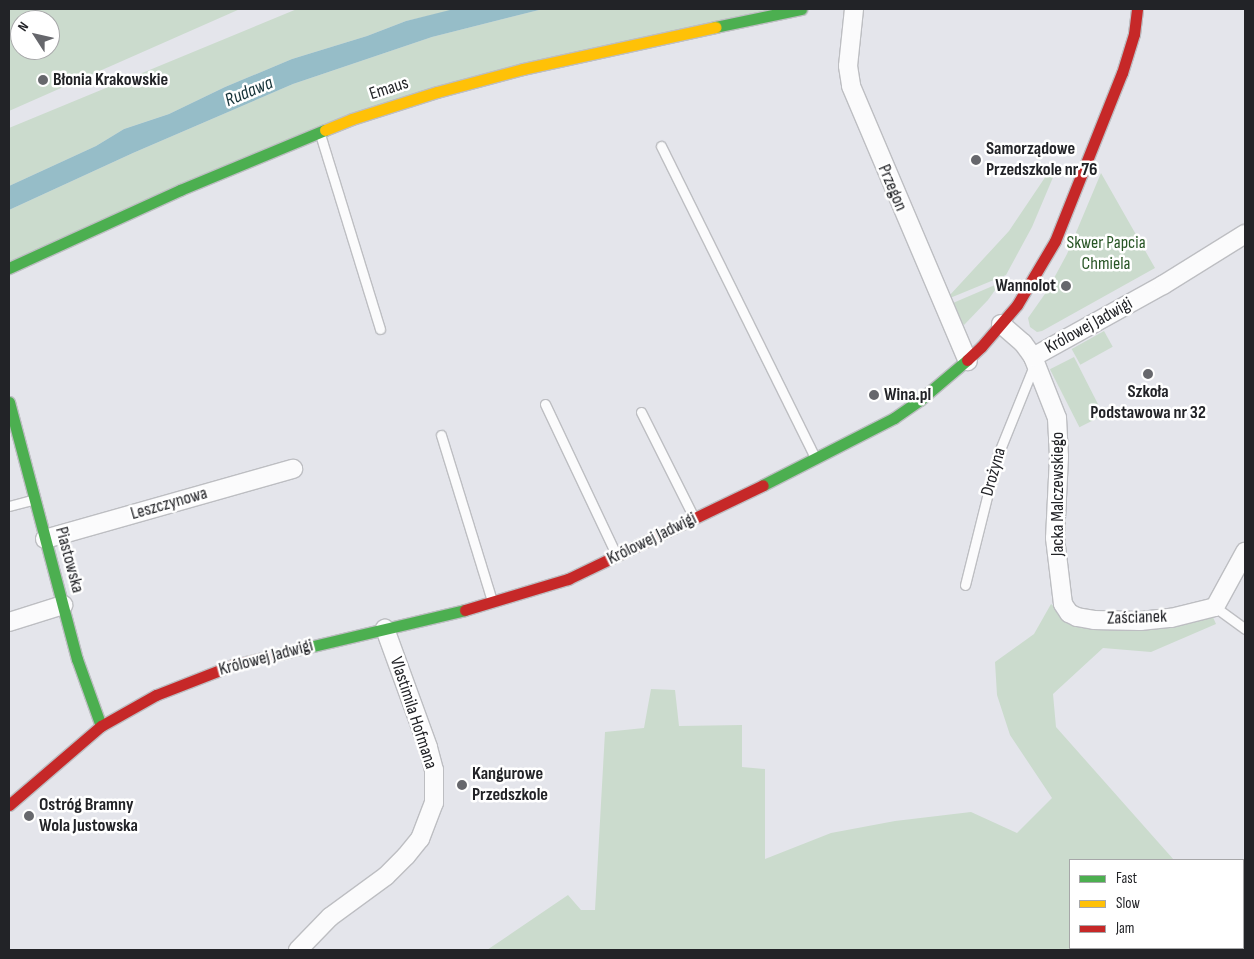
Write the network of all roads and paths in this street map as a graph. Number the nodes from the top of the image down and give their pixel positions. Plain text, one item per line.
1 (801, 9) edge
2 (854, 9) edge
3 (1137, 9) edge
4 (319, 131) junction
5 (661, 146) dead end
6 (1245, 234) edge
7 (9, 268) edge
8 (1001, 324) junction
9 (380, 329) dead end
10 (1034, 360) junction
11 (968, 361) junction
12 (9, 402) edge
13 (545, 404) dead end
14 (641, 412) dead end
15 (441, 434) dead end
16 (816, 459) junction
17 (293, 468) dead end
18 (35, 499) junction
19 (9, 506) edge
20 (694, 518) junction
21 (45, 539) junction
22 (1245, 552) edge
23 (617, 556) junction
24 (965, 585) dead end
25 (493, 603) junction
26 (1063, 604) joint
27 (63, 605) junction
28 (1215, 607) junction
29 (9, 622) edge
30 (385, 629) junction
31 (1245, 629) edge
32 (101, 726) junction
33 (9, 805) edge
34 (298, 950) edge

1 - 4 street, Emaus
2 - 11 street, Przegon
3 - 8 street
4 - 7 street, Emaus
4 - 9 lane
5 - 16 lane
6 - 10 street, Królowej Jadwigi
8 - 10 street, Królowej Jadwigi
8 - 11 street, Królowej Jadwigi
10 - 24 lane, Drożyna
10 - 26 street, Jacka Malczewskiego
11 - 16 street, Królowej Jadwigi
12 - 18 street, Piastowska
13 - 23 lane
14 - 20 lane
15 - 25 lane
16 - 20 street, Królowej Jadwigi
17 - 21 street, Leszczynowa
18 - 19 lane
18 - 21 street, Piastowska
20 - 23 street, Królowej Jadwigi
21 - 27 street, Piastowska
22 - 28 street
23 - 25 street, Królowej Jadwigi
25 - 30 street, Królowej Jadwigi
26 - 28 street, Zaścianek
27 - 29 street
27 - 32 street, Piastowska
28 - 31 lane
30 - 32 street, Królowej Jadwigi
30 - 34 street, Vlastimila Hofmana
32 - 33 street, Królowej Jadwigi

